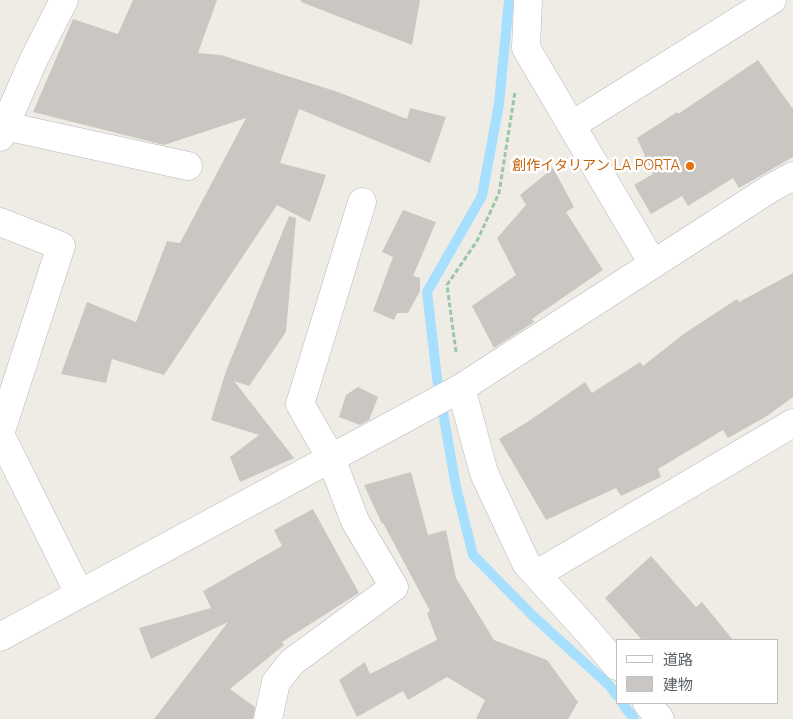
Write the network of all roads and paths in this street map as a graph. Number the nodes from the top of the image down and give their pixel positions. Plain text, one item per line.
1 (64, 0) edge
2 (528, 0) edge
3 (772, 0) edge
4 (744, 8) edge
5 (526, 48) junction
6 (572, 125) junction
7 (2, 132) edge
8 (188, 166) dead end
9 (793, 176) edge
10 (362, 202) dead end
11 (0, 222) edge
12 (653, 264) junction
13 (460, 388) junction
14 (793, 422) edge
15 (1, 429) edge
16 (331, 458) junction
17 (537, 574) junction
18 (80, 594) junction
19 (0, 637) edge
20 (616, 665) edge
21 (648, 704) edge
22 (268, 719) edge
23 (660, 719) edge

1 - 7 street
2 - 5 street
3 - 4 street
4 - 6 street
5 - 6 street
5 - 13 path
6 - 12 street
7 - 8 street
9 - 12 street
10 - 16 street
11 - 15 street
12 - 13 street
13 - 16 street
13 - 17 street
14 - 17 street
15 - 18 street
16 - 18 street
16 - 22 street
17 - 20 street
18 - 19 street
21 - 23 street

